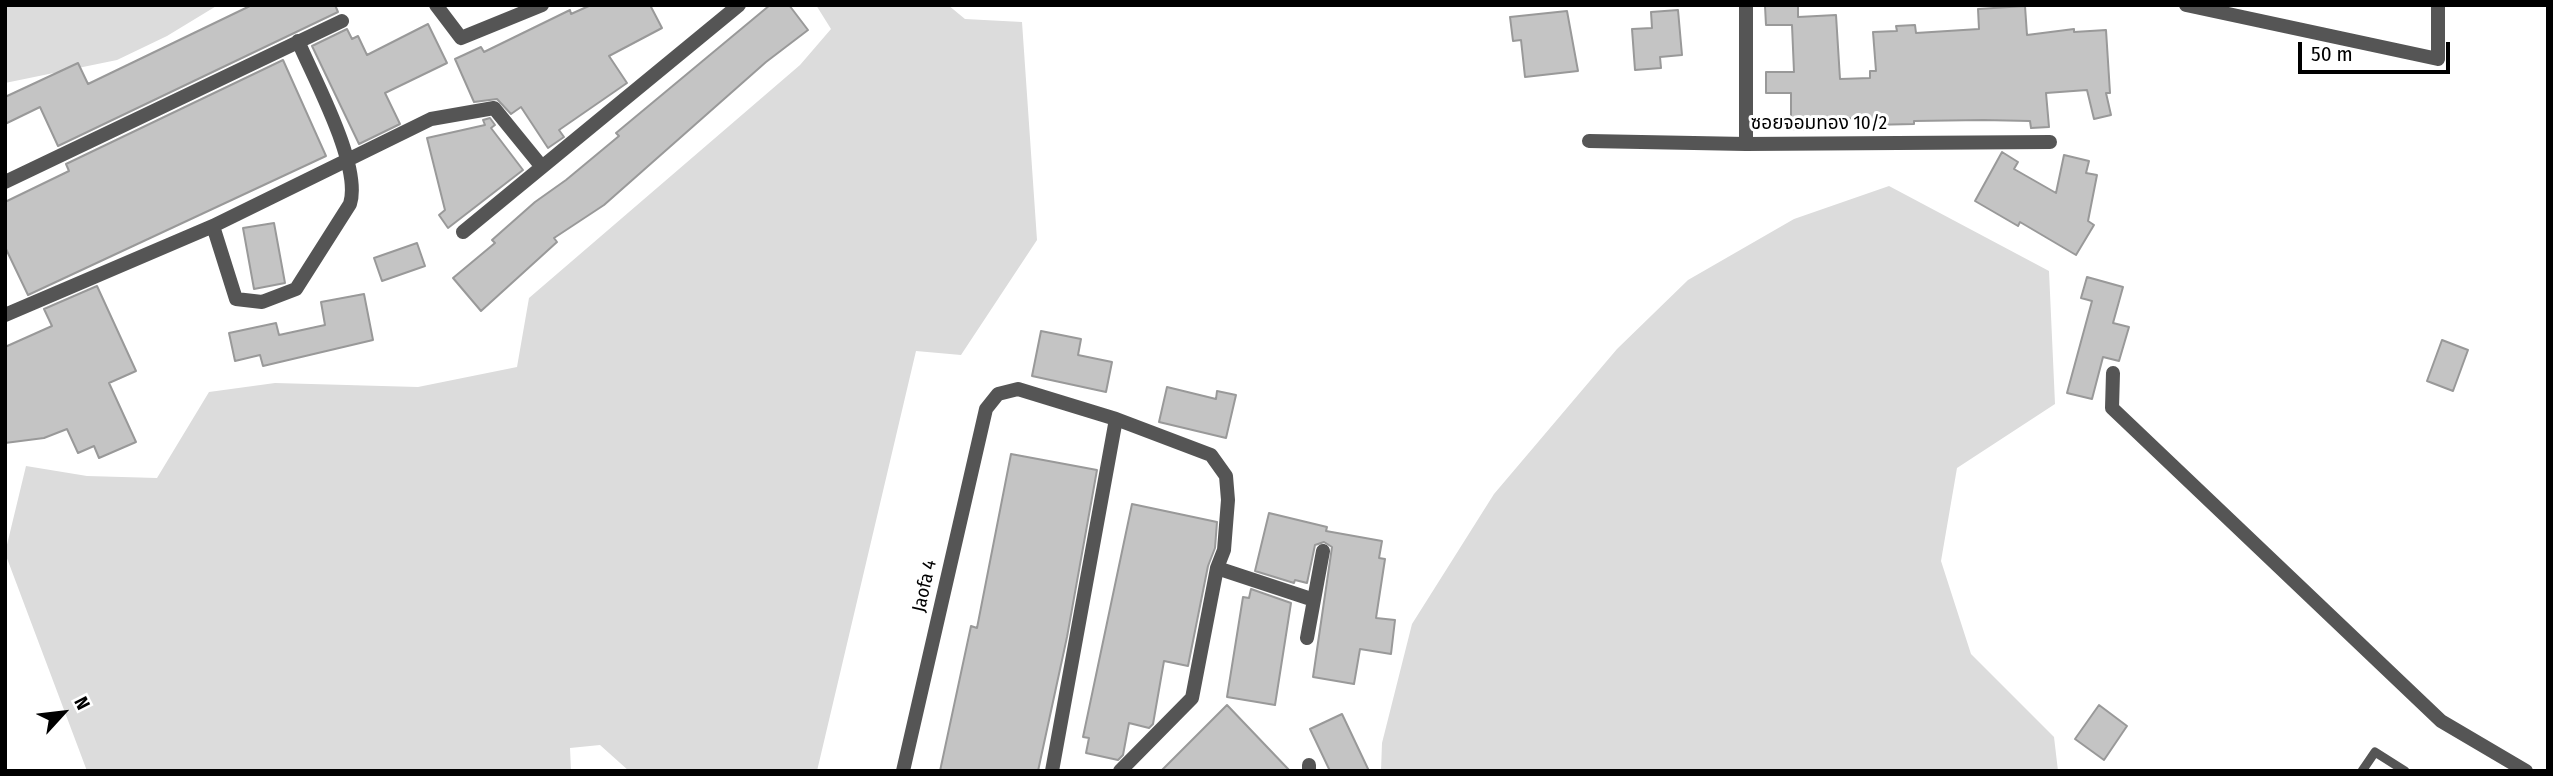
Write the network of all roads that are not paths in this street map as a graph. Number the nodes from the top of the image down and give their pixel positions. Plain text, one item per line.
1 (436, 5) edge
2 (542, 5) edge
3 (739, 5) edge
4 (1746, 5) edge
5 (2186, 5) edge
6 (2438, 5) edge
7 (342, 21) dead end
8 (298, 41) junction
9 (1589, 141) dead end
10 (2050, 142) dead end
11 (1746, 144) junction
12 (348, 159) junction
13 (542, 167) junction
14 (5, 182) edge
15 (213, 226) junction
16 (463, 232) dead end
17 (6, 314) edge
18 (2113, 373) dead end
19 (1116, 419) junction
20 (1323, 551) dead end
21 (1217, 568) junction
22 (1314, 600) junction
23 (1307, 638) dead end
24 (903, 771) edge
25 (1052, 771) edge
26 (1120, 771) edge
27 (2362, 771) edge
28 (2404, 771) edge
29 (2526, 771) edge

1 - 2 street
3 - 13 street
4 - 11 street
5 - 6 street
7 - 8 street
8 - 12 street
8 - 14 street
9 - 11 street, ซอยจอมทอง 10/2
10 - 11 street, ซอยจอมทอง 10/2
12 - 13 street
12 - 15 street
12 - 15 street
13 - 16 street
15 - 17 street
18 - 29 street
19 - 21 street
19 - 24 street, Jaofa 4
19 - 25 street
20 - 22 street
21 - 22 street
21 - 26 street
22 - 23 street
27 - 28 lane

